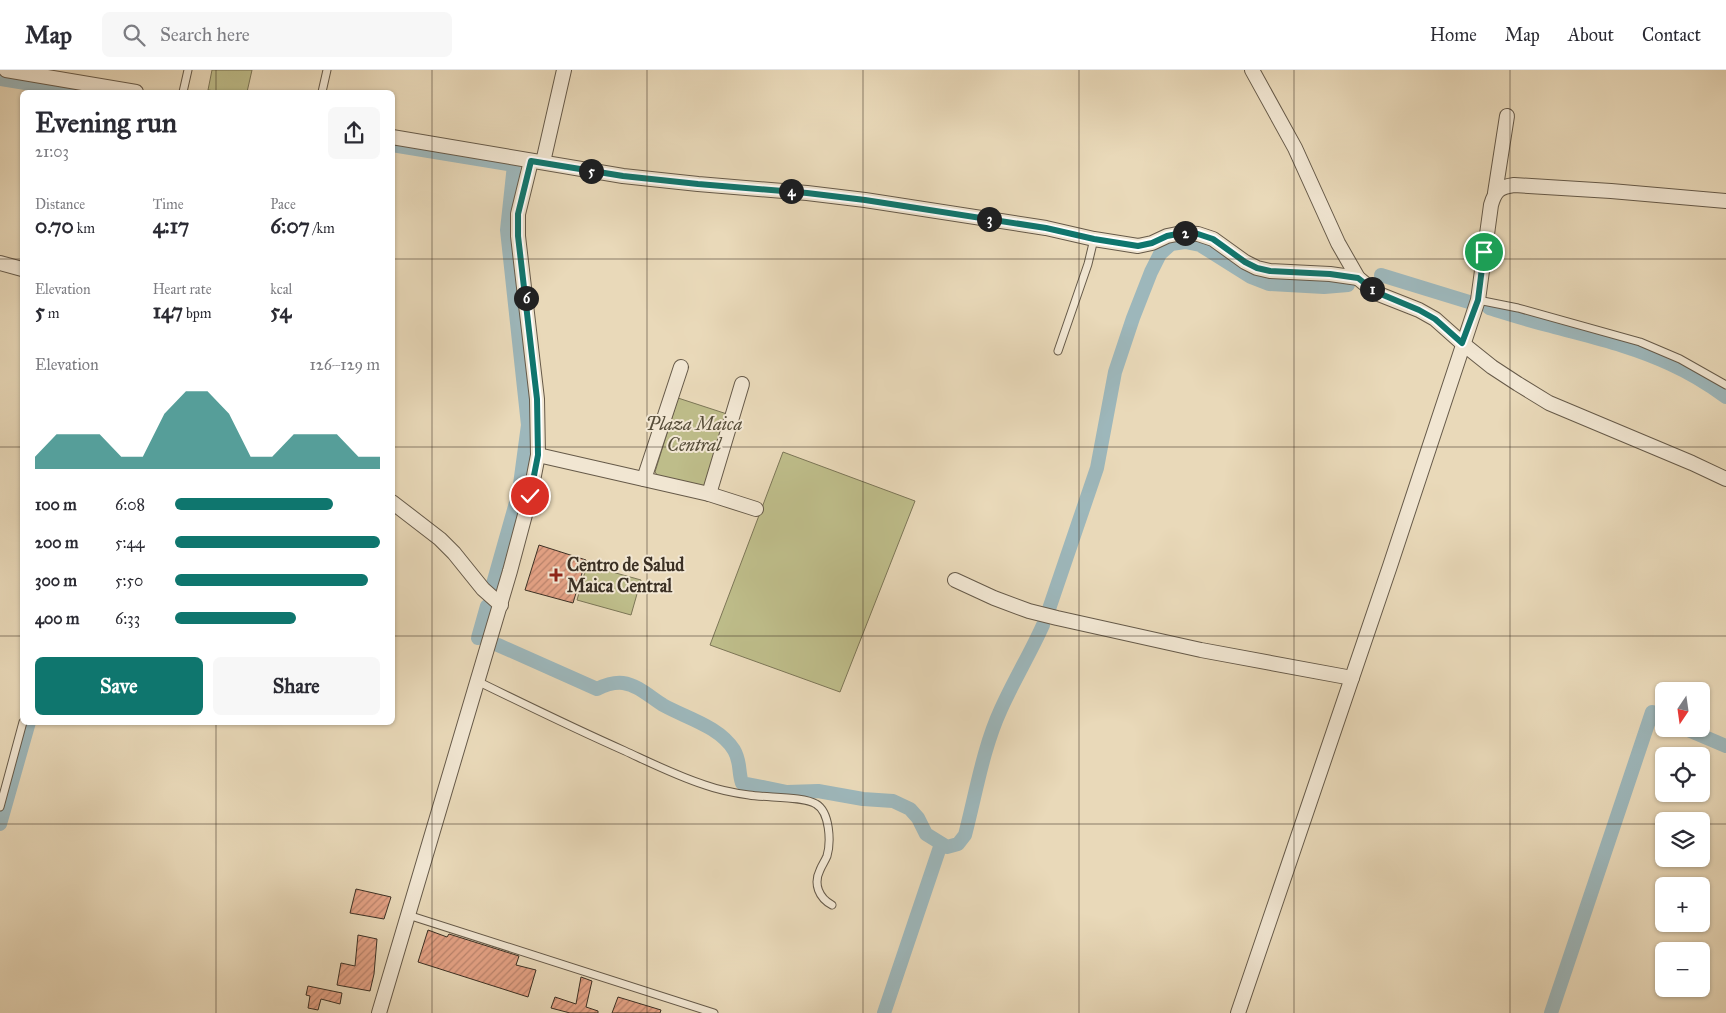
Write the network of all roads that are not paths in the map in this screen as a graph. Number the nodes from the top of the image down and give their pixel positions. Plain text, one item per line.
1 (6, 70) edge
2 (188, 70) edge
3 (328, 70) edge
4 (564, 70) edge
5 (1252, 70) edge
6 (124, 90) edge
7 (183, 90) edge
8 (323, 90) edge
9 (1507, 116) dead end
10 (395, 138) edge
11 (537, 162) junction
12 (1495, 193) junction
13 (1726, 201) edge
14 (1094, 239) junction
15 (0, 263) edge
16 (20, 268) edge
17 (1358, 278) junction
18 (1478, 300) junction
19 (1462, 343) junction
20 (1058, 351) dead end
21 (681, 367) dead end
22 (742, 384) dead end
23 (1726, 385) edge
24 (538, 455) junction
25 (644, 479) junction
26 (1726, 479) edge
27 (709, 494) junction
28 (395, 504) edge
29 (756, 510) dead end
30 (956, 580) dead end
31 (500, 605) junction
32 (1352, 678) junction
33 (477, 681) junction
34 (23, 725) edge
35 (0, 806) edge
36 (832, 905) dead end
37 (408, 915) junction
38 (380, 1013) edge
39 (714, 1013) edge
40 (1238, 1013) edge

1 - 6 street
2 - 7 lane
3 - 8 lane
4 - 11 street
5 - 17 street
9 - 12 street
10 - 11 street
11 - 14 street
11 - 24 street
12 - 13 street
12 - 18 street
14 - 17 street
14 - 20 lane
15 - 16 street
17 - 19 street
18 - 19 street
18 - 23 lane
19 - 26 street
19 - 32 street
21 - 25 street
22 - 27 street
24 - 25 street
24 - 31 street
25 - 27 street
27 - 29 street
28 - 31 street
30 - 32 street
31 - 33 street
32 - 40 street
33 - 36 lane
33 - 37 street
34 - 35 lane
37 - 38 street
37 - 39 lane

